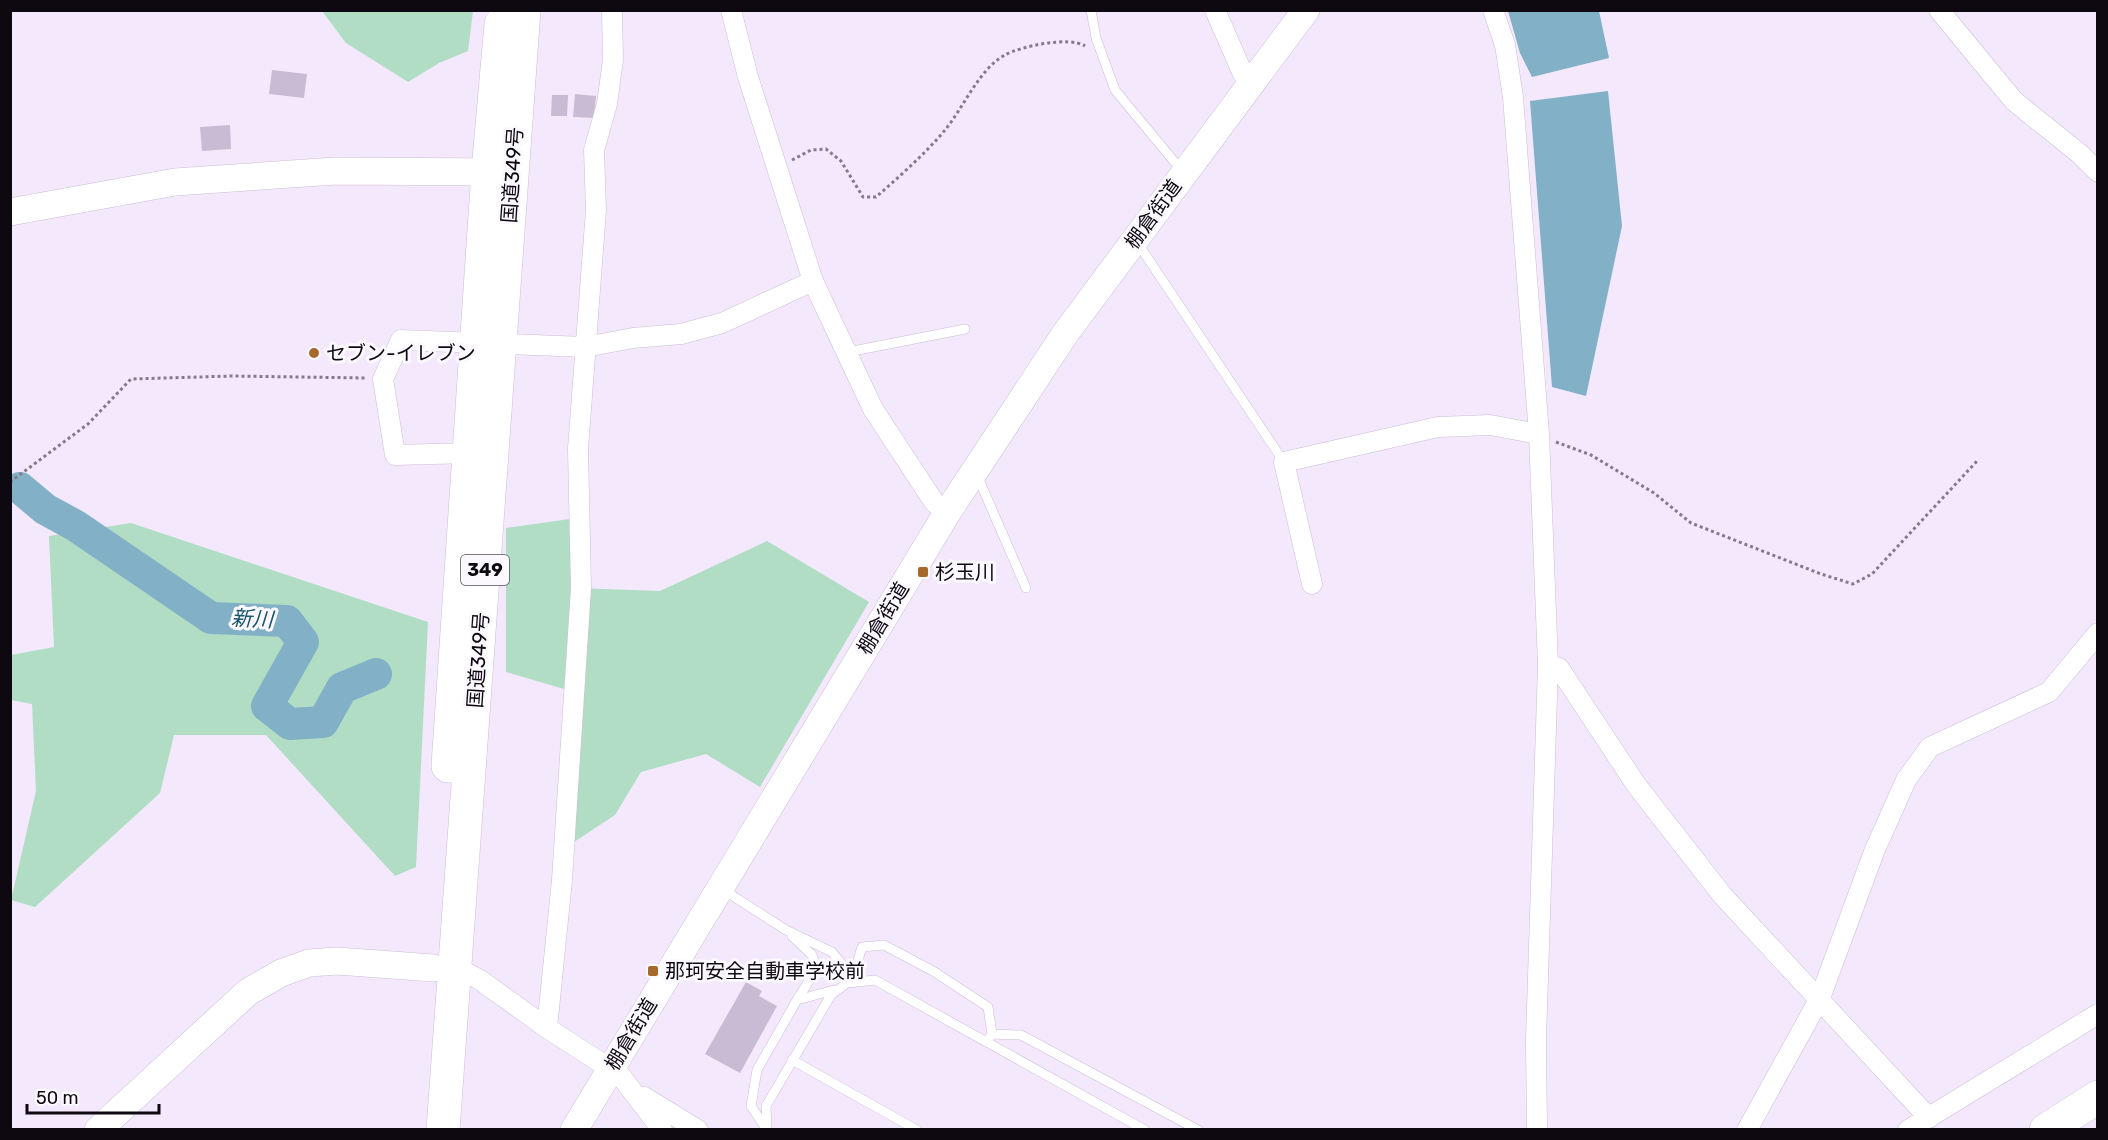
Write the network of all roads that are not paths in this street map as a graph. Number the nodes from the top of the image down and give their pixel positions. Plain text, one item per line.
1 (502, 10) edge
2 (524, 10) edge
3 (612, 10) edge
4 (731, 10) edge
5 (1090, 10) edge
6 (1215, 10) edge
7 (1306, 10) edge
8 (1493, 10) edge
9 (1939, 10) edge
10 (1253, 80) junction
11 (500, 172) junction
12 (2097, 172) edge
13 (1183, 173) junction
14 (10, 212) edge
15 (1135, 239) junction
16 (813, 281) junction
17 (965, 329) dead end
18 (489, 345) junction
19 (585, 347) junction
20 (848, 352) junction
21 (1539, 435) junction
22 (470, 453) junction
23 (1284, 462) junction
24 (975, 470) junction
25 (947, 513) junction
26 (1312, 584) dead end
27 (1026, 588) dead end
28 (2097, 633) edge
29 (1548, 665) junction
30 (720, 888) junction
31 (786, 930) junction
32 (444, 968) junction
33 (857, 982) junction
34 (840, 988) junction
35 (1820, 998) junction
36 (797, 1000) junction
37 (2097, 1014) edge
38 (547, 1028) junction
39 (989, 1038) junction
40 (792, 1060) junction
41 (610, 1067) junction
42 (636, 1092) junction
43 (2097, 1097) edge
44 (1929, 1118) junction
45 (98, 1130) edge
46 (421, 1130) edge
47 (443, 1130) edge
48 (574, 1130) edge
49 (663, 1130) edge
50 (698, 1130) edge
51 (767, 1130) edge
52 (917, 1130) edge
53 (1145, 1130) edge
54 (1198, 1130) edge
55 (1537, 1130) edge
56 (1747, 1130) edge
57 (1908, 1130) edge
58 (2046, 1130) edge

1 - 11 highway, 国道349号 / 349
2 - 11 highway, 国道349号 / 349
3 - 19 street
4 - 16 street
5 - 13 lane
6 - 10 street
7 - 10 street, 棚倉街道
8 - 21 street
9 - 12 street
10 - 13 street, 棚倉街道
11 - 14 street
11 - 18 highway, 国道349号 / 349
13 - 15 street, 棚倉街道
15 - 23 lane
15 - 24 street, 棚倉街道
16 - 19 street
16 - 20 street
17 - 20 lane
18 - 19 street
18 - 22 highway, 国道349号 / 349
18 - 22 street
18 - 32 highway, 国道349号 / 349
19 - 38 street
20 - 25 street
21 - 23 street
21 - 29 street
22 - 32 highway, 国道349号 / 349
23 - 26 street
24 - 25 street, 棚倉街道
24 - 27 lane
25 - 30 street, 棚倉街道
28 - 35 street
29 - 35 street
29 - 55 street
30 - 31 lane
30 - 41 street, 棚倉街道
31 - 33 lane
31 - 36 lane
32 - 38 street
32 - 45 street
32 - 46 highway, 国道349号 / 349
32 - 47 highway, 国道349号 / 349
33 - 34 lane
33 - 39 lane
33 - 39 lane
34 - 36 lane
34 - 40 lane
35 - 44 street
35 - 56 street
36 - 51 lane
37 - 44 street
38 - 41 street
39 - 53 lane
39 - 54 lane
40 - 51 lane
40 - 52 lane
41 - 42 street
41 - 48 street, 棚倉街道
42 - 49 street
42 - 50 street
43 - 58 highway
44 - 57 street

